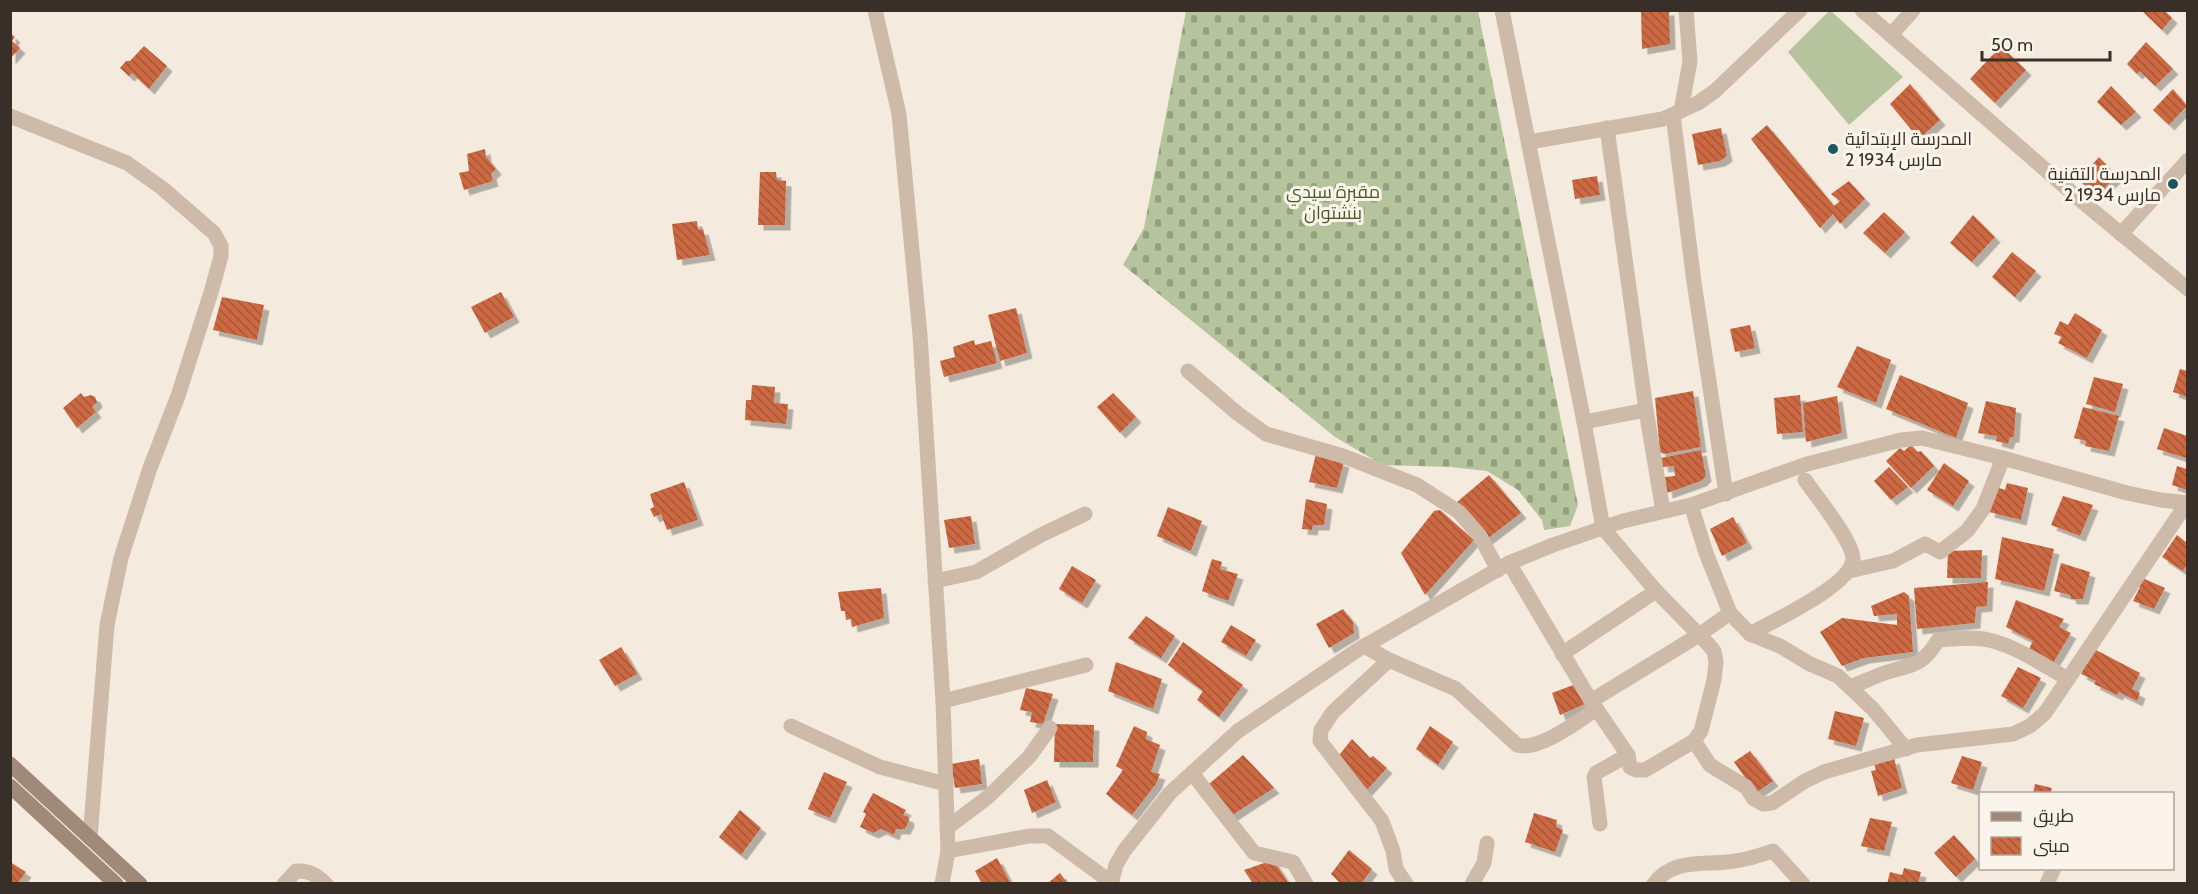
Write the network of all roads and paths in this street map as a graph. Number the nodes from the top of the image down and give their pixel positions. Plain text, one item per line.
1 (875, 10) edge
2 (1502, 10) edge
3 (1686, 10) edge
4 (1800, 10) edge
5 (1862, 10) edge
6 (1913, 10) edge
7 (1891, 35) junction
8 (1677, 113) junction
9 (10, 116) edge
10 (1607, 128) junction
11 (1529, 142) junction
12 (2187, 160) edge
13 (2121, 234) junction
14 (2187, 289) edge
15 (1188, 372) dead end
16 (1646, 410) junction
17 (1584, 422) junction
18 (2003, 458) junction
19 (1805, 480) dead end
20 (1726, 494) junction
21 (2187, 503) edge
22 (1691, 505) junction
23 (1663, 511) junction
24 (1085, 514) dead end
25 (1603, 528) junction
26 (1503, 566) junction
27 (1849, 571) junction
28 (935, 581) junction
29 (1656, 591) junction
30 (1730, 613) junction
31 (1699, 634) junction
32 (1750, 634) junction
33 (1364, 646) junction
34 (1562, 654) junction
35 (1389, 660) junction
36 (1086, 665) dead end
37 (2068, 679) junction
38 (1850, 687) junction
39 (943, 701) junction
40 (1593, 705) junction
41 (790, 726) dead end
42 (1050, 728) dead end
43 (1694, 741) junction
44 (1905, 749) junction
45 (1628, 755) junction
46 (10, 764) edge
47 (1192, 773) junction
48 (946, 784) junction
49 (10, 786) edge
50 (1600, 824) dead end
51 (947, 828) junction
52 (90, 838) junction
53 (1487, 843) dead end
54 (948, 851) junction
55 (2053, 870) edge
56 (1112, 883) edge
57 (116, 884) edge
58 (140, 884) edge
59 (285, 884) edge
60 (326, 884) edge
61 (942, 884) edge
62 (1306, 884) edge
63 (1406, 884) edge
64 (1472, 884) edge
65 (1654, 884) edge
66 (1803, 884) edge
67 (2047, 884) edge

1 - 28 street
2 - 11 street
3 - 8 street
4 - 8 street
5 - 7 street
6 - 7 street
7 - 13 street
8 - 10 street
8 - 20 street
9 - 52 street
10 - 11 street
10 - 16 street
11 - 17 street
12 - 13 street
13 - 14 street
15 - 26 street
16 - 17 street
16 - 23 street
17 - 25 street
18 - 20 street
18 - 21 street
18 - 27 street
19 - 27 street
20 - 22 street
21 - 37 street
22 - 23 street
22 - 30 street
23 - 25 street
24 - 28 street
25 - 26 street
25 - 29 street
26 - 33 street
26 - 34 street
27 - 32 street
28 - 39 street
29 - 31 street
29 - 34 street
30 - 31 street
30 - 32 street
31 - 40 street
31 - 43 street
32 - 38 street
33 - 35 street
33 - 47 street
34 - 40 street
35 - 40 street
35 - 63 street
36 - 39 street
37 - 38 street
37 - 44 street
38 - 44 street
39 - 48 street
40 - 45 street
41 - 48 street
42 - 51 street
43 - 44 street
43 - 45 street
45 - 50 street
46 - 52 main road
47 - 56 street
47 - 62 street
48 - 51 street
49 - 57 main road
51 - 54 street
52 - 58 main road
53 - 64 street
54 - 56 street
54 - 61 street
55 - 67 street
59 - 60 street
65 - 66 street

